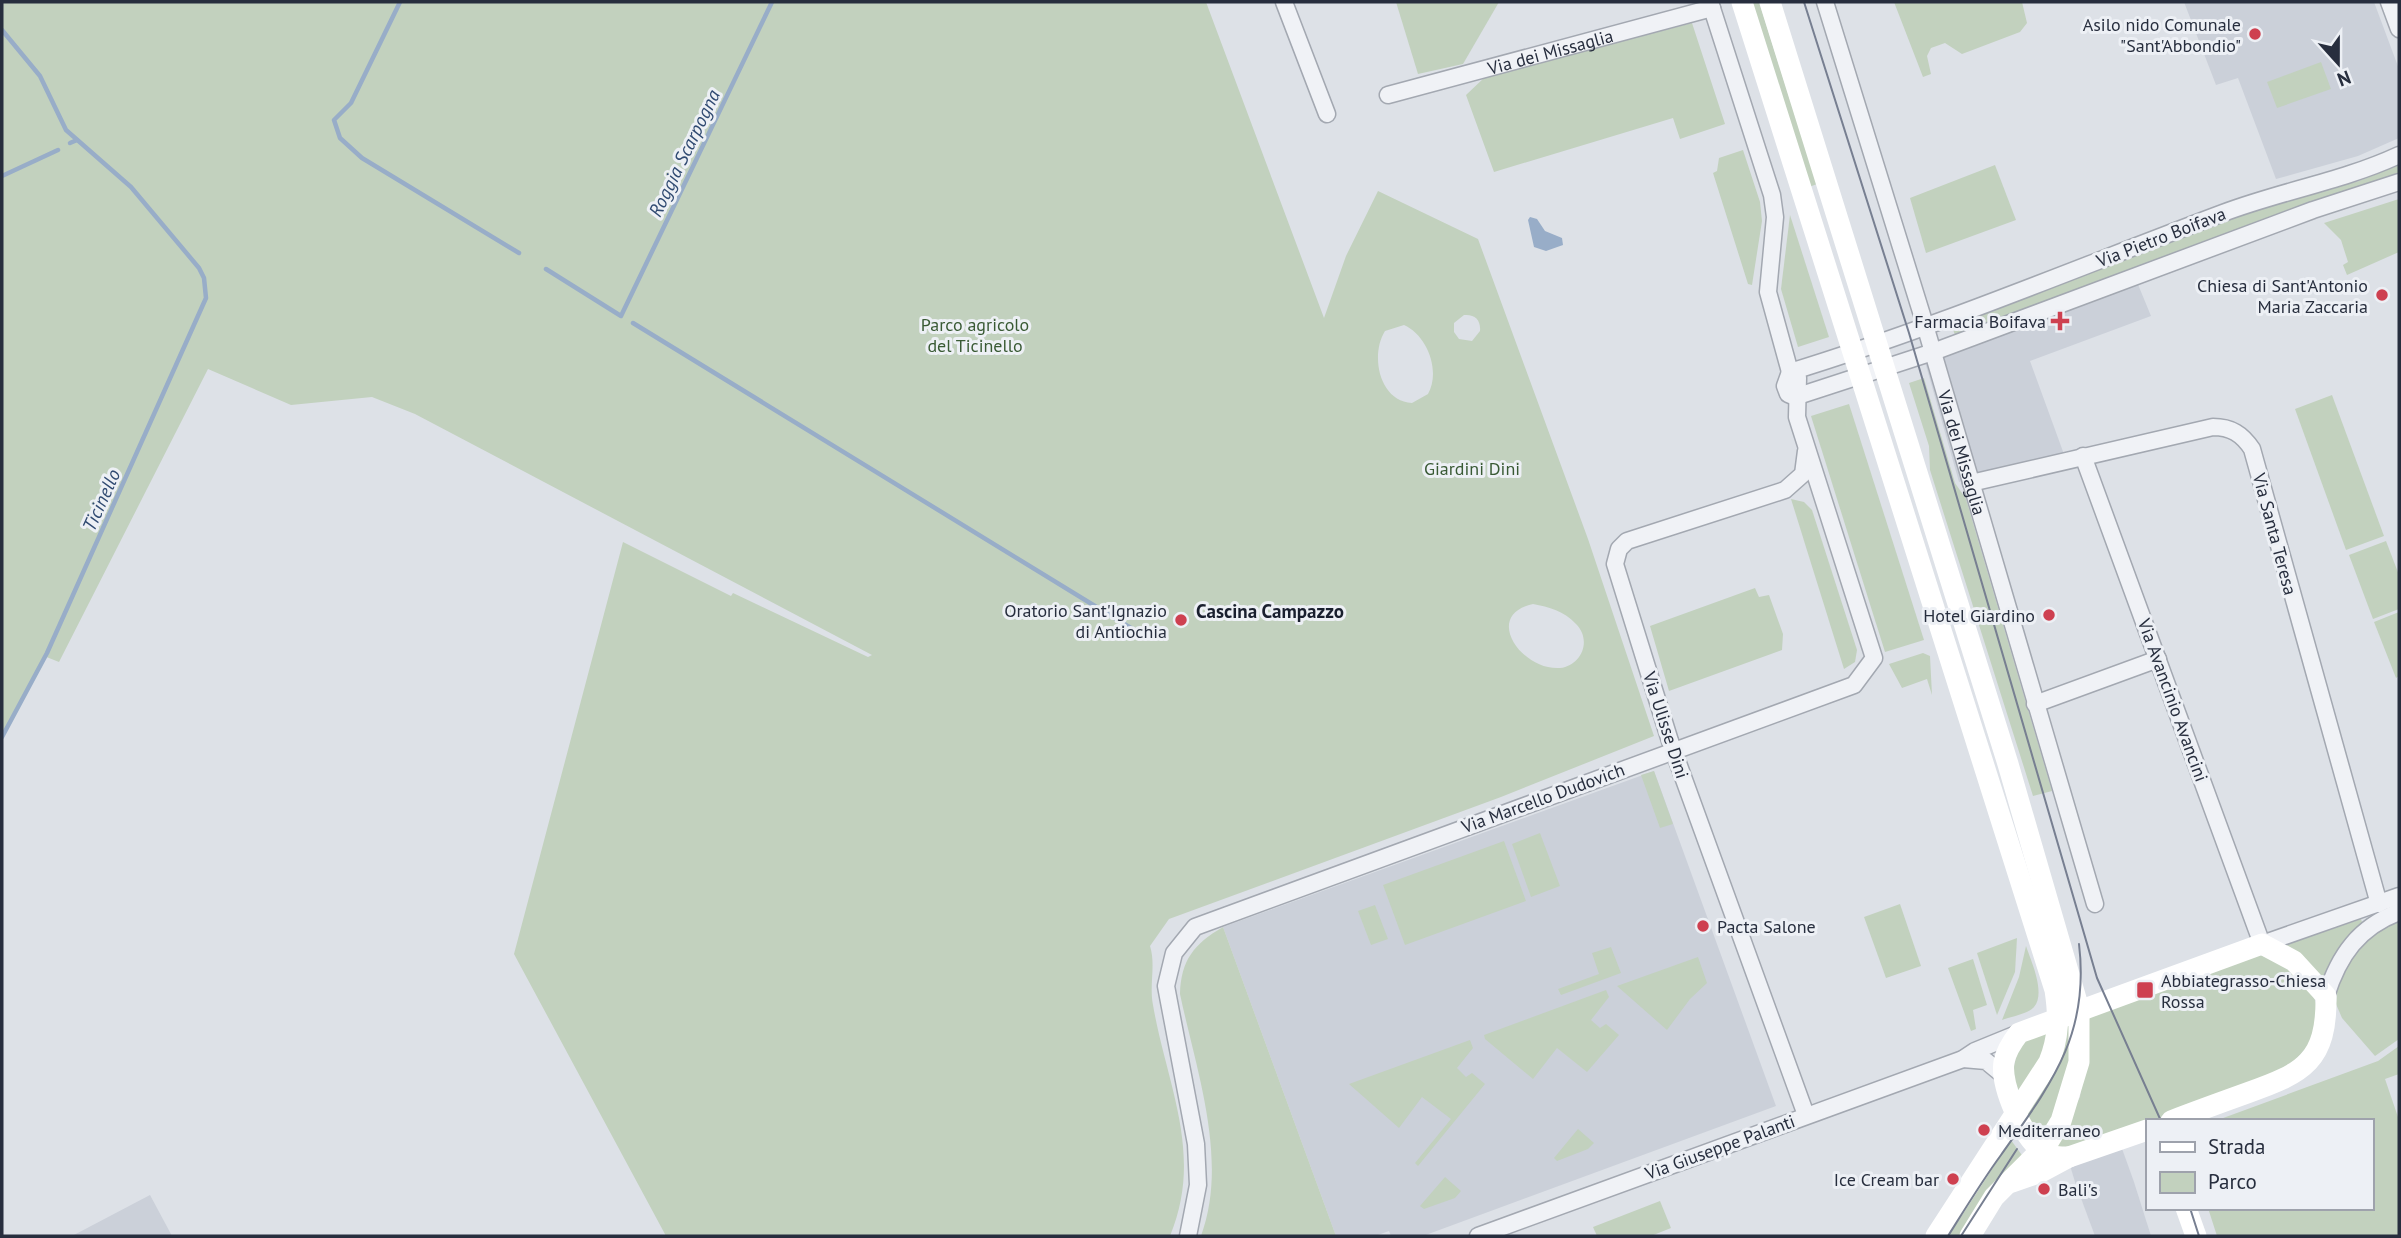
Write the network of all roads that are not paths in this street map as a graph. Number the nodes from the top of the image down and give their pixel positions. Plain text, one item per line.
1 (1284, 2) edge
2 (1742, 2) edge
3 (1770, 2) edge
4 (1826, 2) edge
5 (2389, 2) edge
6 (1711, 5) edge
7 (2399, 29) edge
8 (1388, 94) dead end
9 (1327, 114) dead end
10 (2399, 155) edge
11 (2399, 182) edge
12 (1926, 327) junction
13 (1878, 345) junction
14 (1854, 352) junction
15 (1933, 352) junction
16 (1885, 369) junction
17 (1790, 372) junction
18 (1861, 376) junction
19 (1795, 397) junction
20 (1807, 447) junction
21 (2083, 456) junction
22 (1971, 483) junction
23 (1786, 490) junction
24 (1829, 517) junction
25 (2158, 659) junction
26 (1867, 667) joint
27 (2035, 704) junction
28 (1674, 751) junction
29 (2399, 897) edge
30 (2095, 904) dead end
31 (2387, 911) edge
32 (2262, 944) junction
33 (2326, 996) junction
34 (2079, 1009) junction
35 (2059, 1016) junction
36 (2019, 1033) junction
37 (1963, 1059) junction
38 (2003, 1075) junction
39 (2016, 1112) junction
40 (1806, 1115) junction
41 (2176, 1119) edge
42 (2146, 1129) edge
43 (2040, 1150) junction
44 (2069, 1157) junction
45 (2007, 1184) junction
46 (2187, 1210) edge
47 (1188, 1236) edge
48 (1478, 1236) edge
49 (1936, 1236) edge
50 (1970, 1236) edge
51 (2196, 1236) edge

1 - 9 street
2 - 14 main road
3 - 13 main road
4 - 12 street, Via dei Missaglia
5 - 7 street
6 - 8 street, Via dei Missaglia
6 - 17 street, Via dei Missaglia
10 - 12 street, Via Pietro Boifava
11 - 15 street, Via Pietro Boifava
12 - 13 street, Via Pietro Boifava
12 - 15 street, Via dei Missaglia
13 - 14 street
13 - 16 main road
14 - 17 street
14 - 18 main road
15 - 16 street, Via Pietro Boifava
15 - 22 street, Via dei Missaglia
16 - 18 street
16 - 34 main road
17 - 19 street, Via dei Missaglia
18 - 19 street
18 - 35 main road
19 - 20 street, Via dei Missaglia
20 - 23 street
20 - 24 street, Via dei Missaglia
21 - 22 street, Via Santa Teresa
21 - 25 street, Via Avancinio Avancini
21 - 31 street, Via Santa Teresa
22 - 27 street, Via dei Missaglia
23 - 24 street, Via dei Missaglia
23 - 28 street, Via Ulisse Dini
24 - 26 street, Via dei Missaglia
25 - 27 street
25 - 32 street, Via Avancinio Avancini
26 - 28 street, Via Marcello Dudovich
27 - 30 street, Via dei Missaglia
28 - 40 street, Via Ulisse Dini
28 - 47 street, Via Marcello Dudovich
29 - 31 street
31 - 32 street
31 - 33 street
32 - 33 main road
32 - 34 main road
33 - 41 main road
34 - 35 main road
34 - 43 main road
35 - 36 main road
35 - 39 main road
36 - 37 street, Via Giuseppe Palanti
36 - 38 main road
37 - 38 street
37 - 40 street, Via Giuseppe Palanti
38 - 39 main road
39 - 43 main road
39 - 49 main road
40 - 48 street, Via Giuseppe Palanti
42 - 44 main road
43 - 44 main road
43 - 45 main road
44 - 45 main road
45 - 50 main road
46 - 51 main road

